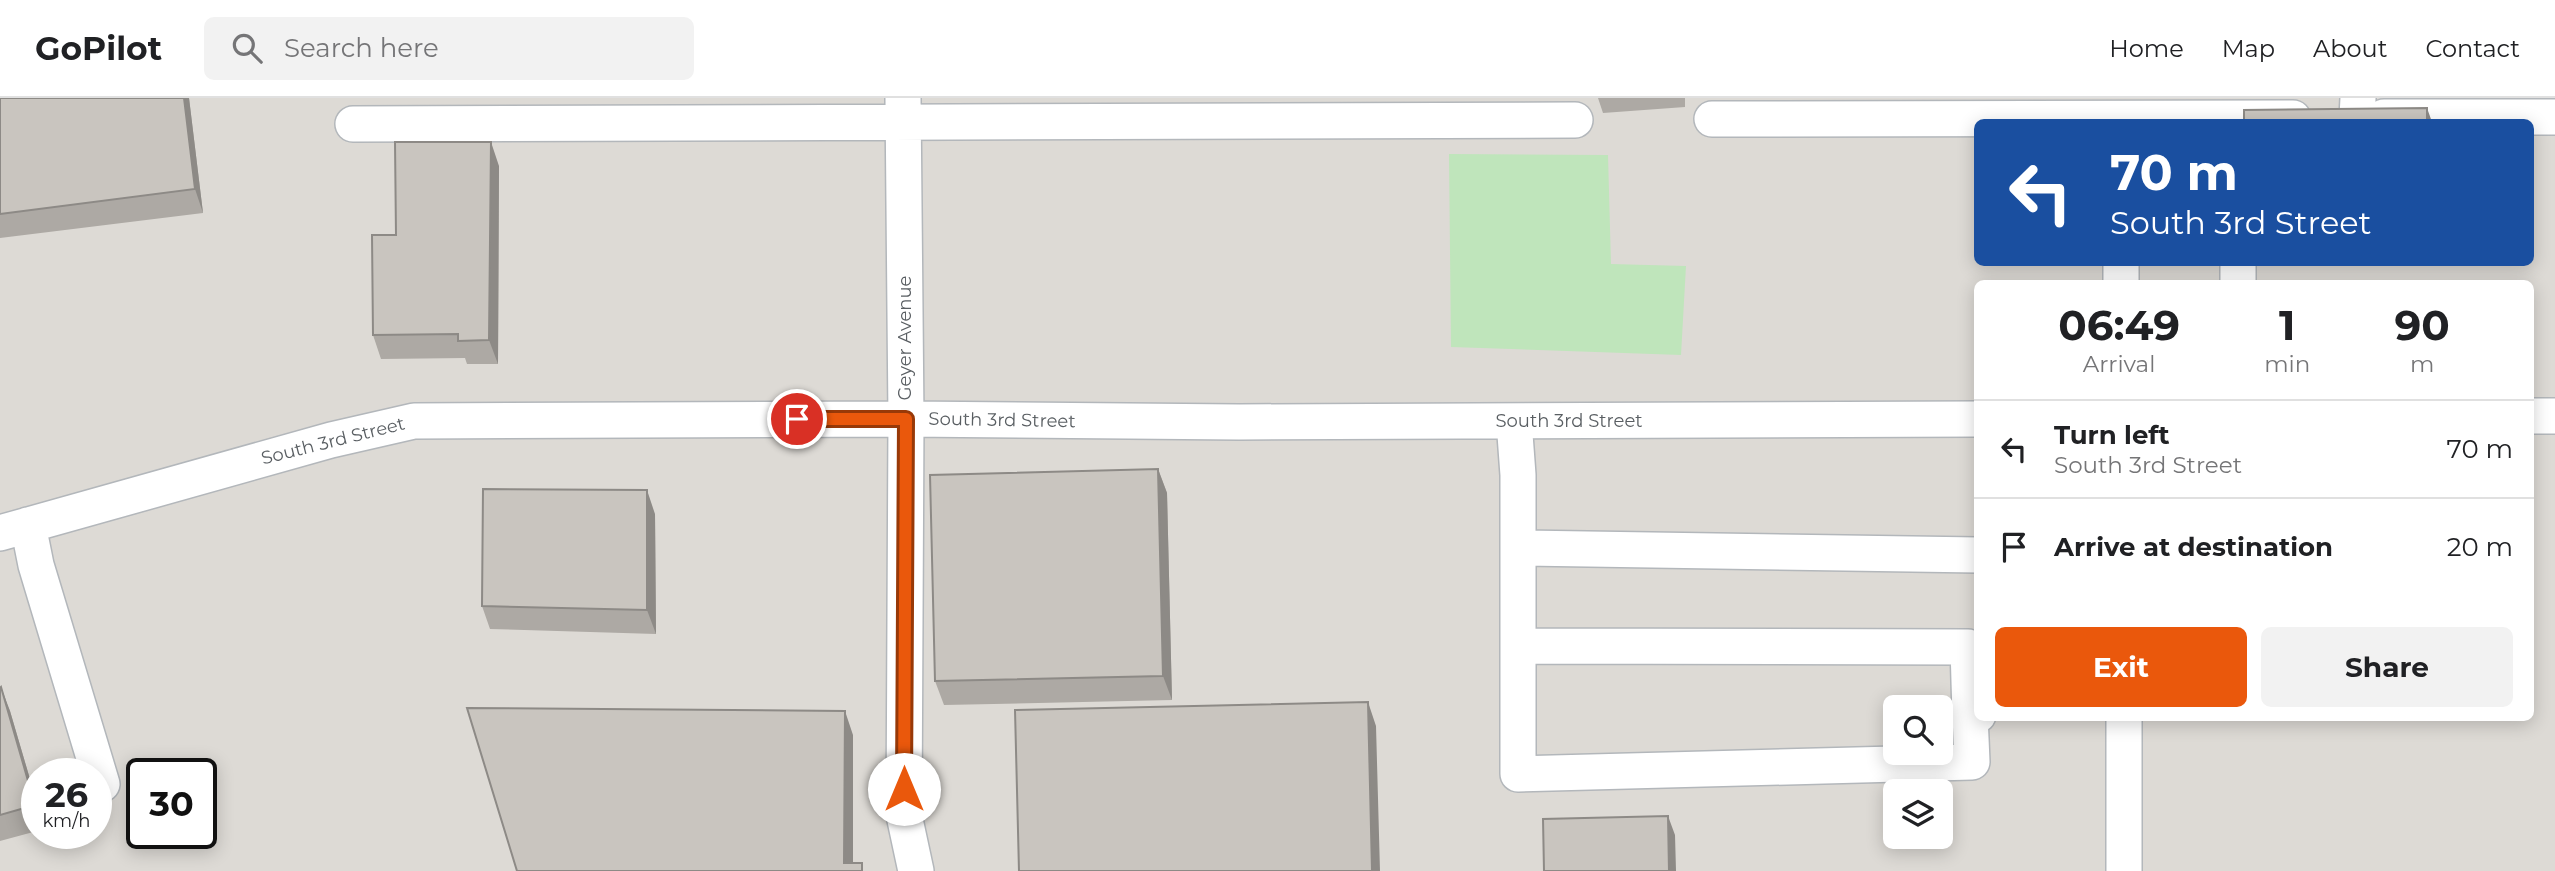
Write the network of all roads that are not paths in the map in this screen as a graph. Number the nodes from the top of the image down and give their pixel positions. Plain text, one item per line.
1 (2447, 107) edge
2 (903, 110) edge
3 (996, 110) edge
4 (2325, 111) edge
5 (2120, 113) edge
6 (359, 116) edge
7 (2555, 117) edge
8 (1712, 119) dead end
9 (2220, 119) edge
10 (2247, 119) edge
11 (1575, 120) dead end
12 (2534, 416) edge
13 (2555, 416) edge
14 (906, 419) junction
15 (1974, 419) edge
16 (1514, 421) junction
17 (14, 529) edge
18 (1518, 548) junction
19 (1974, 555) edge
20 (1518, 646) junction
21 (1973, 647) edge
22 (1974, 715) edge
23 (2124, 721) edge
24 (94, 758) edge
25 (916, 871) edge
26 (2124, 871) edge

1 - 4 street
1 - 7 street
2 - 3 street
2 - 6 street
2 - 14 street, Geyer Avenue
3 - 11 street
4 - 10 street
5 - 8 street
5 - 9 street
12 - 13 street
14 - 16 street, South 3rd Street
14 - 17 street, South 3rd Street
14 - 25 street, Geyer Avenue
15 - 16 street, South 3rd Street
16 - 18 street
17 - 24 street
18 - 19 street
18 - 20 street
20 - 21 street
20 - 22 street
21 - 22 street
23 - 26 street

